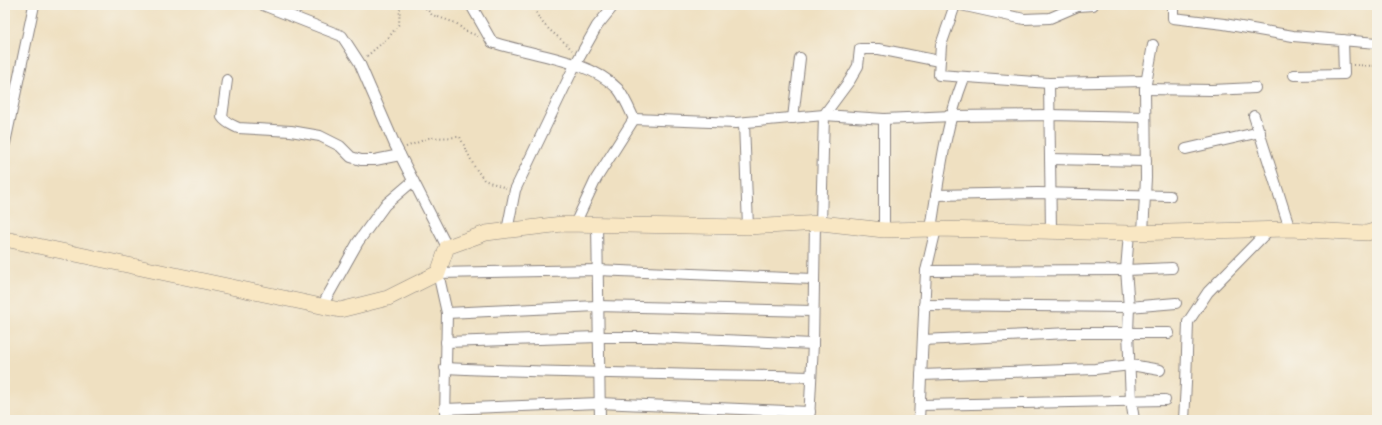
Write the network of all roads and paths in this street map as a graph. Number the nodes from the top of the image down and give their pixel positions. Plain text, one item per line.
1 (34, 5) edge
2 (263, 5) edge
3 (404, 5) edge
4 (423, 5) edge
5 (471, 5) edge
6 (533, 5) edge
7 (614, 5) edge
8 (955, 5) edge
9 (961, 5) edge
10 (1093, 5) edge
11 (1173, 5) edge
12 (1343, 40) junction
13 (492, 42) junction
14 (1377, 43) edge
15 (1153, 45) dead end
16 (800, 58) dead end
17 (939, 61) junction
18 (359, 62) junction
19 (575, 65) junction
20 (1344, 65) junction
21 (1377, 66) edge
22 (1294, 75) dead end
23 (964, 78) junction
24 (227, 80) dead end
25 (1049, 82) junction
26 (1146, 85) junction
27 (1255, 88) dead end
28 (1050, 115) junction
29 (824, 116) junction
30 (952, 116) junction
31 (1254, 116) dead end
32 (1145, 117) junction
33 (793, 118) junction
34 (634, 119) junction
35 (884, 119) junction
36 (744, 123) junction
37 (1260, 132) junction
38 (5, 143) edge
39 (1186, 149) dead end
40 (398, 153) junction
41 (1050, 159) junction
42 (1146, 161) junction
43 (413, 181) junction
44 (515, 190) junction
45 (1051, 194) junction
46 (936, 195) junction
47 (1145, 195) junction
48 (1170, 196) dead end
49 (818, 223) junction
50 (576, 224) junction
51 (597, 224) junction
52 (748, 227) junction
53 (934, 229) junction
54 (1290, 229) junction
55 (884, 230) junction
56 (1269, 230) junction
57 (1377, 230) edge
58 (507, 231) junction
59 (1051, 231) junction
60 (1136, 232) junction
61 (5, 239) edge
62 (448, 247) junction
63 (1172, 268) dead end
64 (597, 270) junction
65 (1126, 270) junction
66 (926, 271) junction
67 (438, 273) junction
68 (814, 279) junction
69 (1176, 303) dead end
70 (322, 306) junction
71 (597, 306) junction
72 (924, 306) junction
73 (1129, 307) junction
74 (813, 311) junction
75 (446, 312) junction
76 (1128, 332) junction
77 (1169, 333) dead end
78 (598, 337) junction
79 (923, 340) junction
80 (446, 342) junction
81 (813, 344) junction
82 (1130, 365) junction
83 (445, 368) junction
84 (1160, 370) dead end
85 (599, 372) junction
86 (921, 375) junction
87 (811, 377) junction
88 (1131, 400) junction
89 (1165, 400) dead end
90 (599, 403) junction
91 (920, 405) junction
92 (445, 409) junction
93 (809, 416) edge
94 (445, 420) edge
95 (600, 420) edge
96 (919, 420) edge
97 (1134, 420) edge
98 (1184, 420) edge

1 - 38 street
2 - 18 street
3 - 18 path
4 - 13 path
5 - 13 street
6 - 19 path
7 - 19 street
8 - 17 street
9 - 10 street
11 - 12 street
12 - 14 street
12 - 20 street
13 - 19 street
15 - 26 street
16 - 33 street
17 - 23 street
17 - 29 street
18 - 40 street
19 - 34 street
19 - 44 street
20 - 21 path
20 - 22 street
23 - 25 street
23 - 30 street
24 - 40 street
25 - 26 street
25 - 28 street
26 - 27 street
26 - 32 street
28 - 30 street
28 - 32 street
28 - 41 street
29 - 33 street
29 - 35 street
29 - 49 street
30 - 35 street
30 - 46 street
31 - 37 street
32 - 42 street
33 - 36 street
34 - 36 street
34 - 50 street
35 - 55 street
36 - 52 street
37 - 39 street
37 - 54 street
40 - 43 street
40 - 44 path
41 - 42 street
41 - 45 street
42 - 47 street
43 - 62 street
43 - 70 street
44 - 58 street
45 - 46 street
45 - 47 street
45 - 59 street
46 - 53 street
47 - 48 street
47 - 60 street
49 - 52 street
49 - 55 street
49 - 68 street
50 - 51 street
50 - 58 street
51 - 52 street
51 - 64 street
53 - 55 street
53 - 59 street
53 - 66 street
54 - 56 street
54 - 57 street
56 - 60 street
56 - 98 street
58 - 62 street
59 - 60 street
60 - 65 street
61 - 70 street
62 - 67 street
63 - 65 street
64 - 67 street
64 - 68 street
64 - 71 street
65 - 66 street
65 - 73 street
66 - 72 street
67 - 70 street
67 - 75 street
68 - 74 street
69 - 73 street
71 - 74 street
71 - 75 street
71 - 78 street
72 - 73 street
72 - 79 street
73 - 76 street
74 - 81 street
75 - 80 street
76 - 77 street
76 - 79 street
76 - 82 street
78 - 80 street
78 - 81 street
78 - 85 street
79 - 86 street
80 - 83 street
81 - 87 street
82 - 84 street
82 - 86 street
82 - 88 street
83 - 85 street
83 - 92 street
85 - 87 street
85 - 90 street
86 - 91 street
87 - 93 street
88 - 89 street
88 - 91 street
88 - 97 street
90 - 92 street
90 - 93 street
90 - 95 street
91 - 96 street
92 - 94 street

